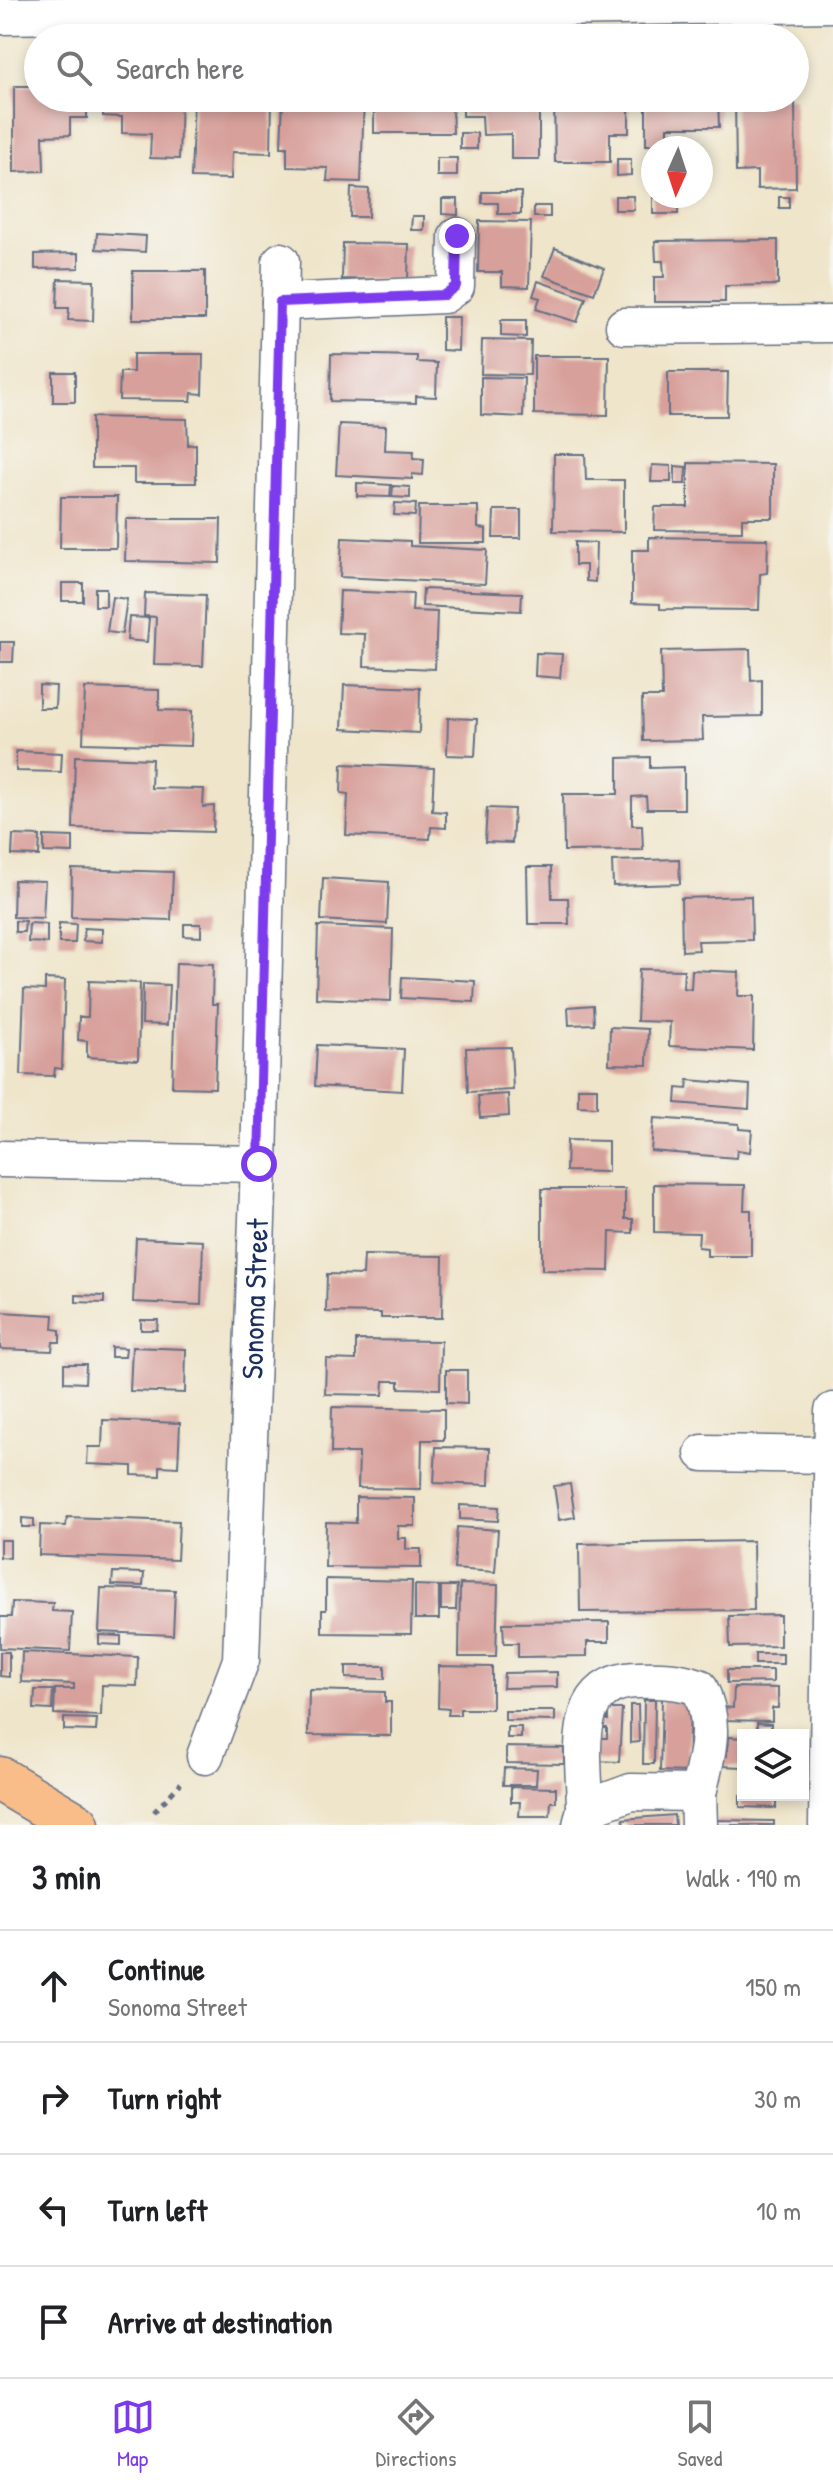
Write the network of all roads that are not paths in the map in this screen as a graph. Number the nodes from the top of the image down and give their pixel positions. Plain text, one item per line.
1 (833, 4) edge
2 (0, 16) edge
3 (457, 236) dead end
4 (281, 261) dead end
5 (280, 302) junction
6 (833, 324) edge
7 (624, 326) dead end
8 (0, 1159) edge
9 (259, 1164) junction
10 (833, 1411) edge
11 (703, 1453) dead end
12 (832, 1455) edge
13 (831, 1723) edge
14 (205, 1756) dead end
15 (0, 1779) edge
16 (698, 1809) edge
17 (583, 1817) edge
18 (77, 1825) edge
19 (827, 1825) edge

1 - 2 street
3 - 5 street
4 - 5 street, Sonoma Street
5 - 9 street, Sonoma Street
6 - 7 street
8 - 9 street
9 - 14 street, Sonoma Street
10 - 12 street
11 - 12 street
12 - 13 street
13 - 19 street
15 - 18 main road
16 - 17 street
16 - 17 street

